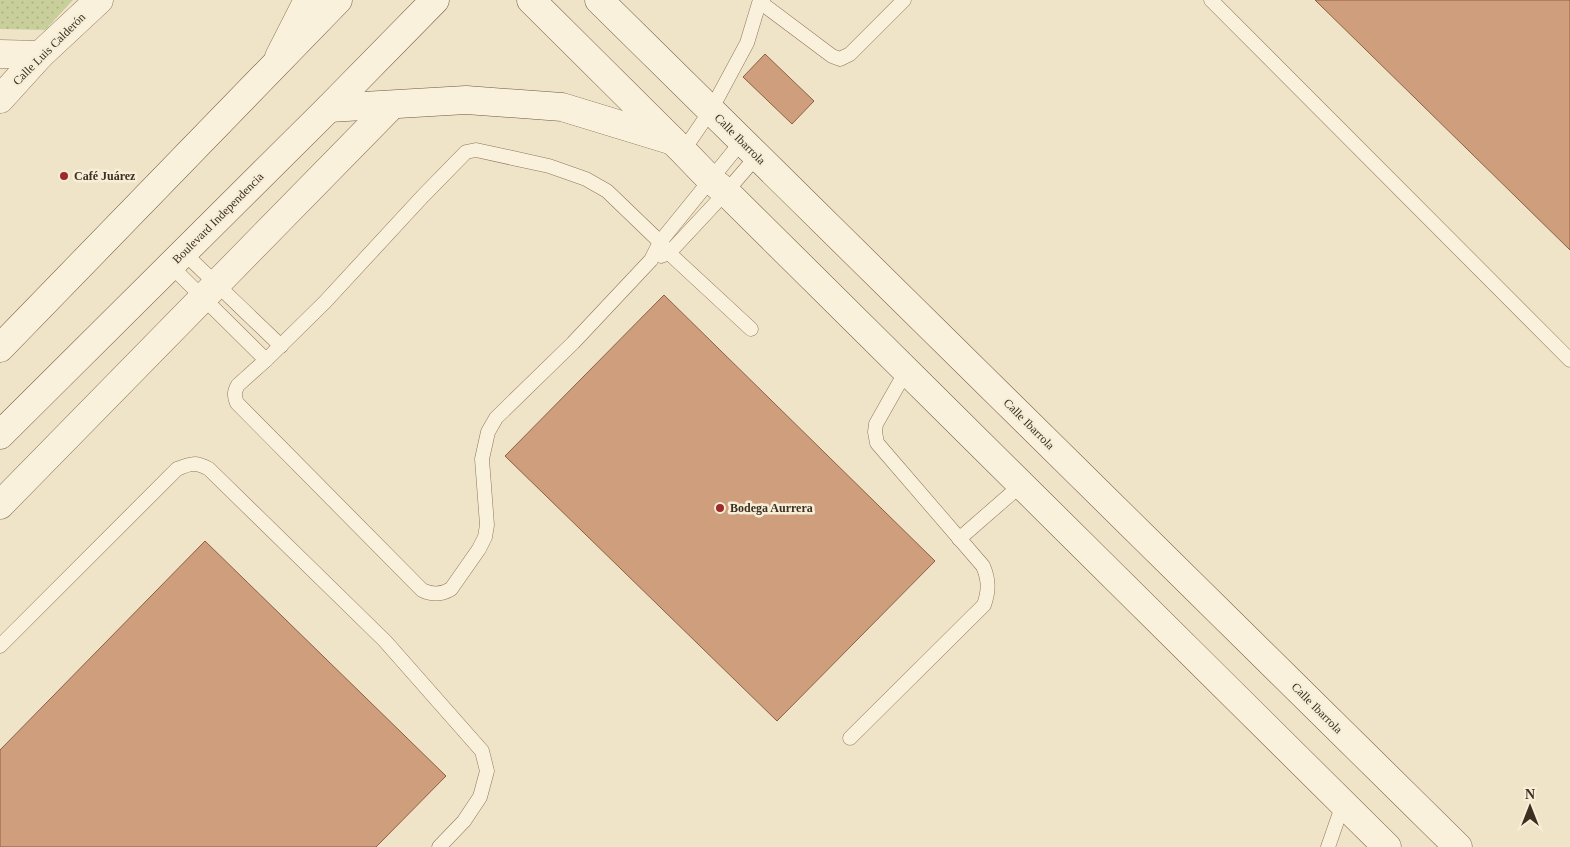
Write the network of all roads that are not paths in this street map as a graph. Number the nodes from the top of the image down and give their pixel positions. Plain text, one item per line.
1 (99, 0) edge
2 (308, 0) edge
3 (338, 0) edge
4 (435, 0) edge
5 (531, 0) edge
6 (599, 0) edge
7 (627, 0) edge
8 (904, 0) edge
9 (1211, 0) edge
10 (761, 1) edge
11 (634, 35) junction
12 (0, 54) edge
13 (40, 55) junction
14 (275, 65) junction
15 (0, 99) edge
16 (392, 104) junction
17 (329, 108) junction
18 (711, 110) junction
19 (678, 146) junction
20 (749, 148) junction
21 (718, 186) junction
22 (660, 242) junction
23 (669, 253) junction
24 (177, 259) junction
25 (651, 260) junction
26 (210, 291) junction
27 (751, 329) dead end
28 (281, 346) junction
29 (0, 348) edge
30 (266, 360) junction
31 (1570, 360) edge
32 (906, 371) junction
33 (0, 435) edge
34 (1021, 485) junction
35 (0, 506) edge
36 (959, 539) junction
37 (0, 646) edge
38 (850, 738) dead end
39 (1343, 804) junction
40 (439, 847) edge
41 (1328, 847) edge
42 (1387, 847) edge
43 (1458, 847) edge

1 - 13 main road, Calle Luis Calderón
2 - 14 main road
3 - 14 main road
4 - 17 main road, Boulevard Independencia
5 - 19 main road
6 - 11 main road, Calle Ibarrola
7 - 11 main road
8 - 10 lane
9 - 31 lane
10 - 18 lane
11 - 18 main road, Calle Ibarrola
12 - 13 main road
13 - 15 main road, Calle Luis Calderón
14 - 29 main road
16 - 17 main road
16 - 19 main road
16 - 26 main road
17 - 24 main road, Boulevard Independencia
18 - 19 lane
18 - 20 main road, Calle Ibarrola
19 - 21 main road
20 - 21 lane
20 - 21 lane
20 - 43 main road, Calle Ibarrola
21 - 22 lane
21 - 23 lane
21 - 32 main road
22 - 23 lane
22 - 25 lane
22 - 28 lane
23 - 25 lane
23 - 27 lane
24 - 26 lane
24 - 26 lane
24 - 33 main road, Boulevard Independencia
25 - 30 lane
26 - 28 lane
26 - 30 lane
26 - 35 main road
28 - 30 lane
32 - 34 main road
32 - 36 lane
34 - 36 lane
34 - 39 main road
36 - 38 lane
37 - 40 lane
39 - 41 lane
39 - 42 main road

